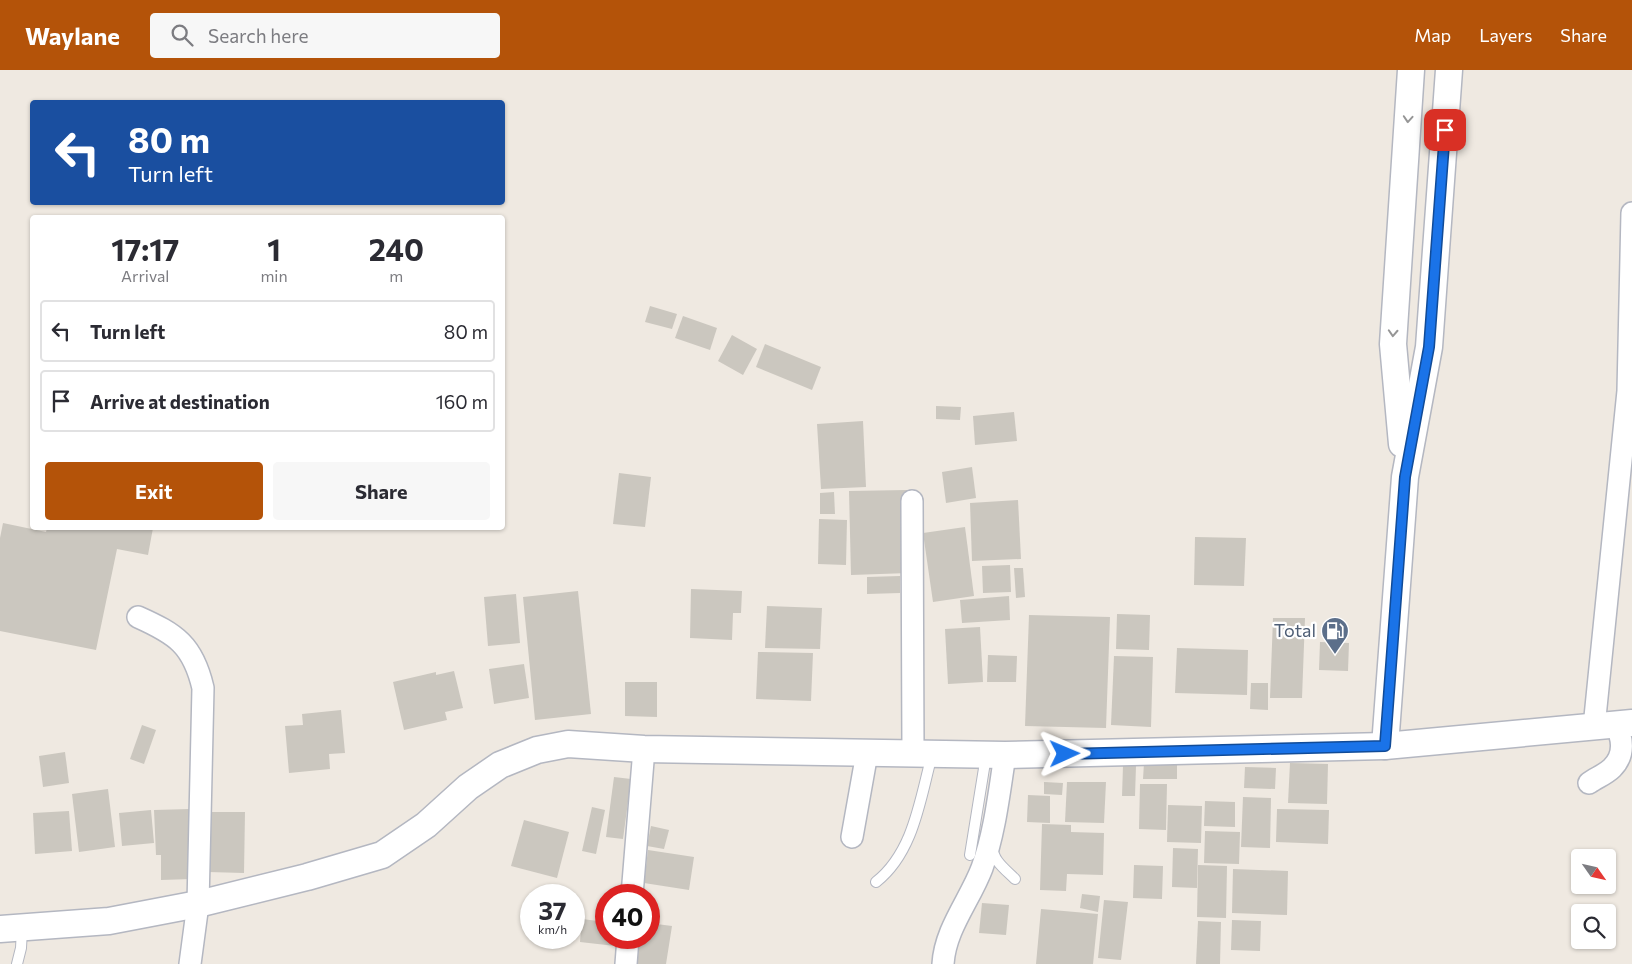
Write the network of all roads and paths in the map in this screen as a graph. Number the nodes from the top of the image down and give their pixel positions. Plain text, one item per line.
1 (1411, 70) edge
2 (1449, 70) edge
3 (1632, 212) edge
4 (1400, 225) junction
5 (1437, 230) junction
6 (1396, 293) junction
7 (1433, 296) junction
8 (1405, 477) junction
9 (912, 501) dead end
10 (138, 617) dead end
11 (1614, 725) edge
12 (1385, 746) junction
13 (644, 748) junction
14 (868, 753) junction
15 (923, 754) junction
16 (996, 755) junction
17 (1589, 783) dead end
18 (852, 837) dead end
19 (992, 840) junction
20 (970, 855) dead end
21 (1015, 879) dead end
22 (876, 882) dead end
23 (633, 884) edge
24 (198, 904) junction
25 (11, 929) edge
26 (627, 949) edge
27 (17, 964) edge
28 (190, 964) edge
29 (626, 964) edge
30 (943, 964) edge

1 -> 4 street
2 - 5 street
3 - 11 street
4 - 5 street
4 - 6 street
5 - 7 street
6 - 7 street
6 -> 8 street
7 - 8 street
8 - 12 street
9 - 15 street
10 - 24 street
11 - 12 street
11 - 17 street
12 - 16 street
13 - 14 street
13 - 23 street
13 - 24 street
14 - 15 street
14 - 18 street
15 - 16 street
15 - 22 lane
16 - 19 street
16 - 20 lane
19 - 21 lane
19 - 30 street
24 - 25 street
24 - 28 street
25 - 27 lane
26 - 29 street

